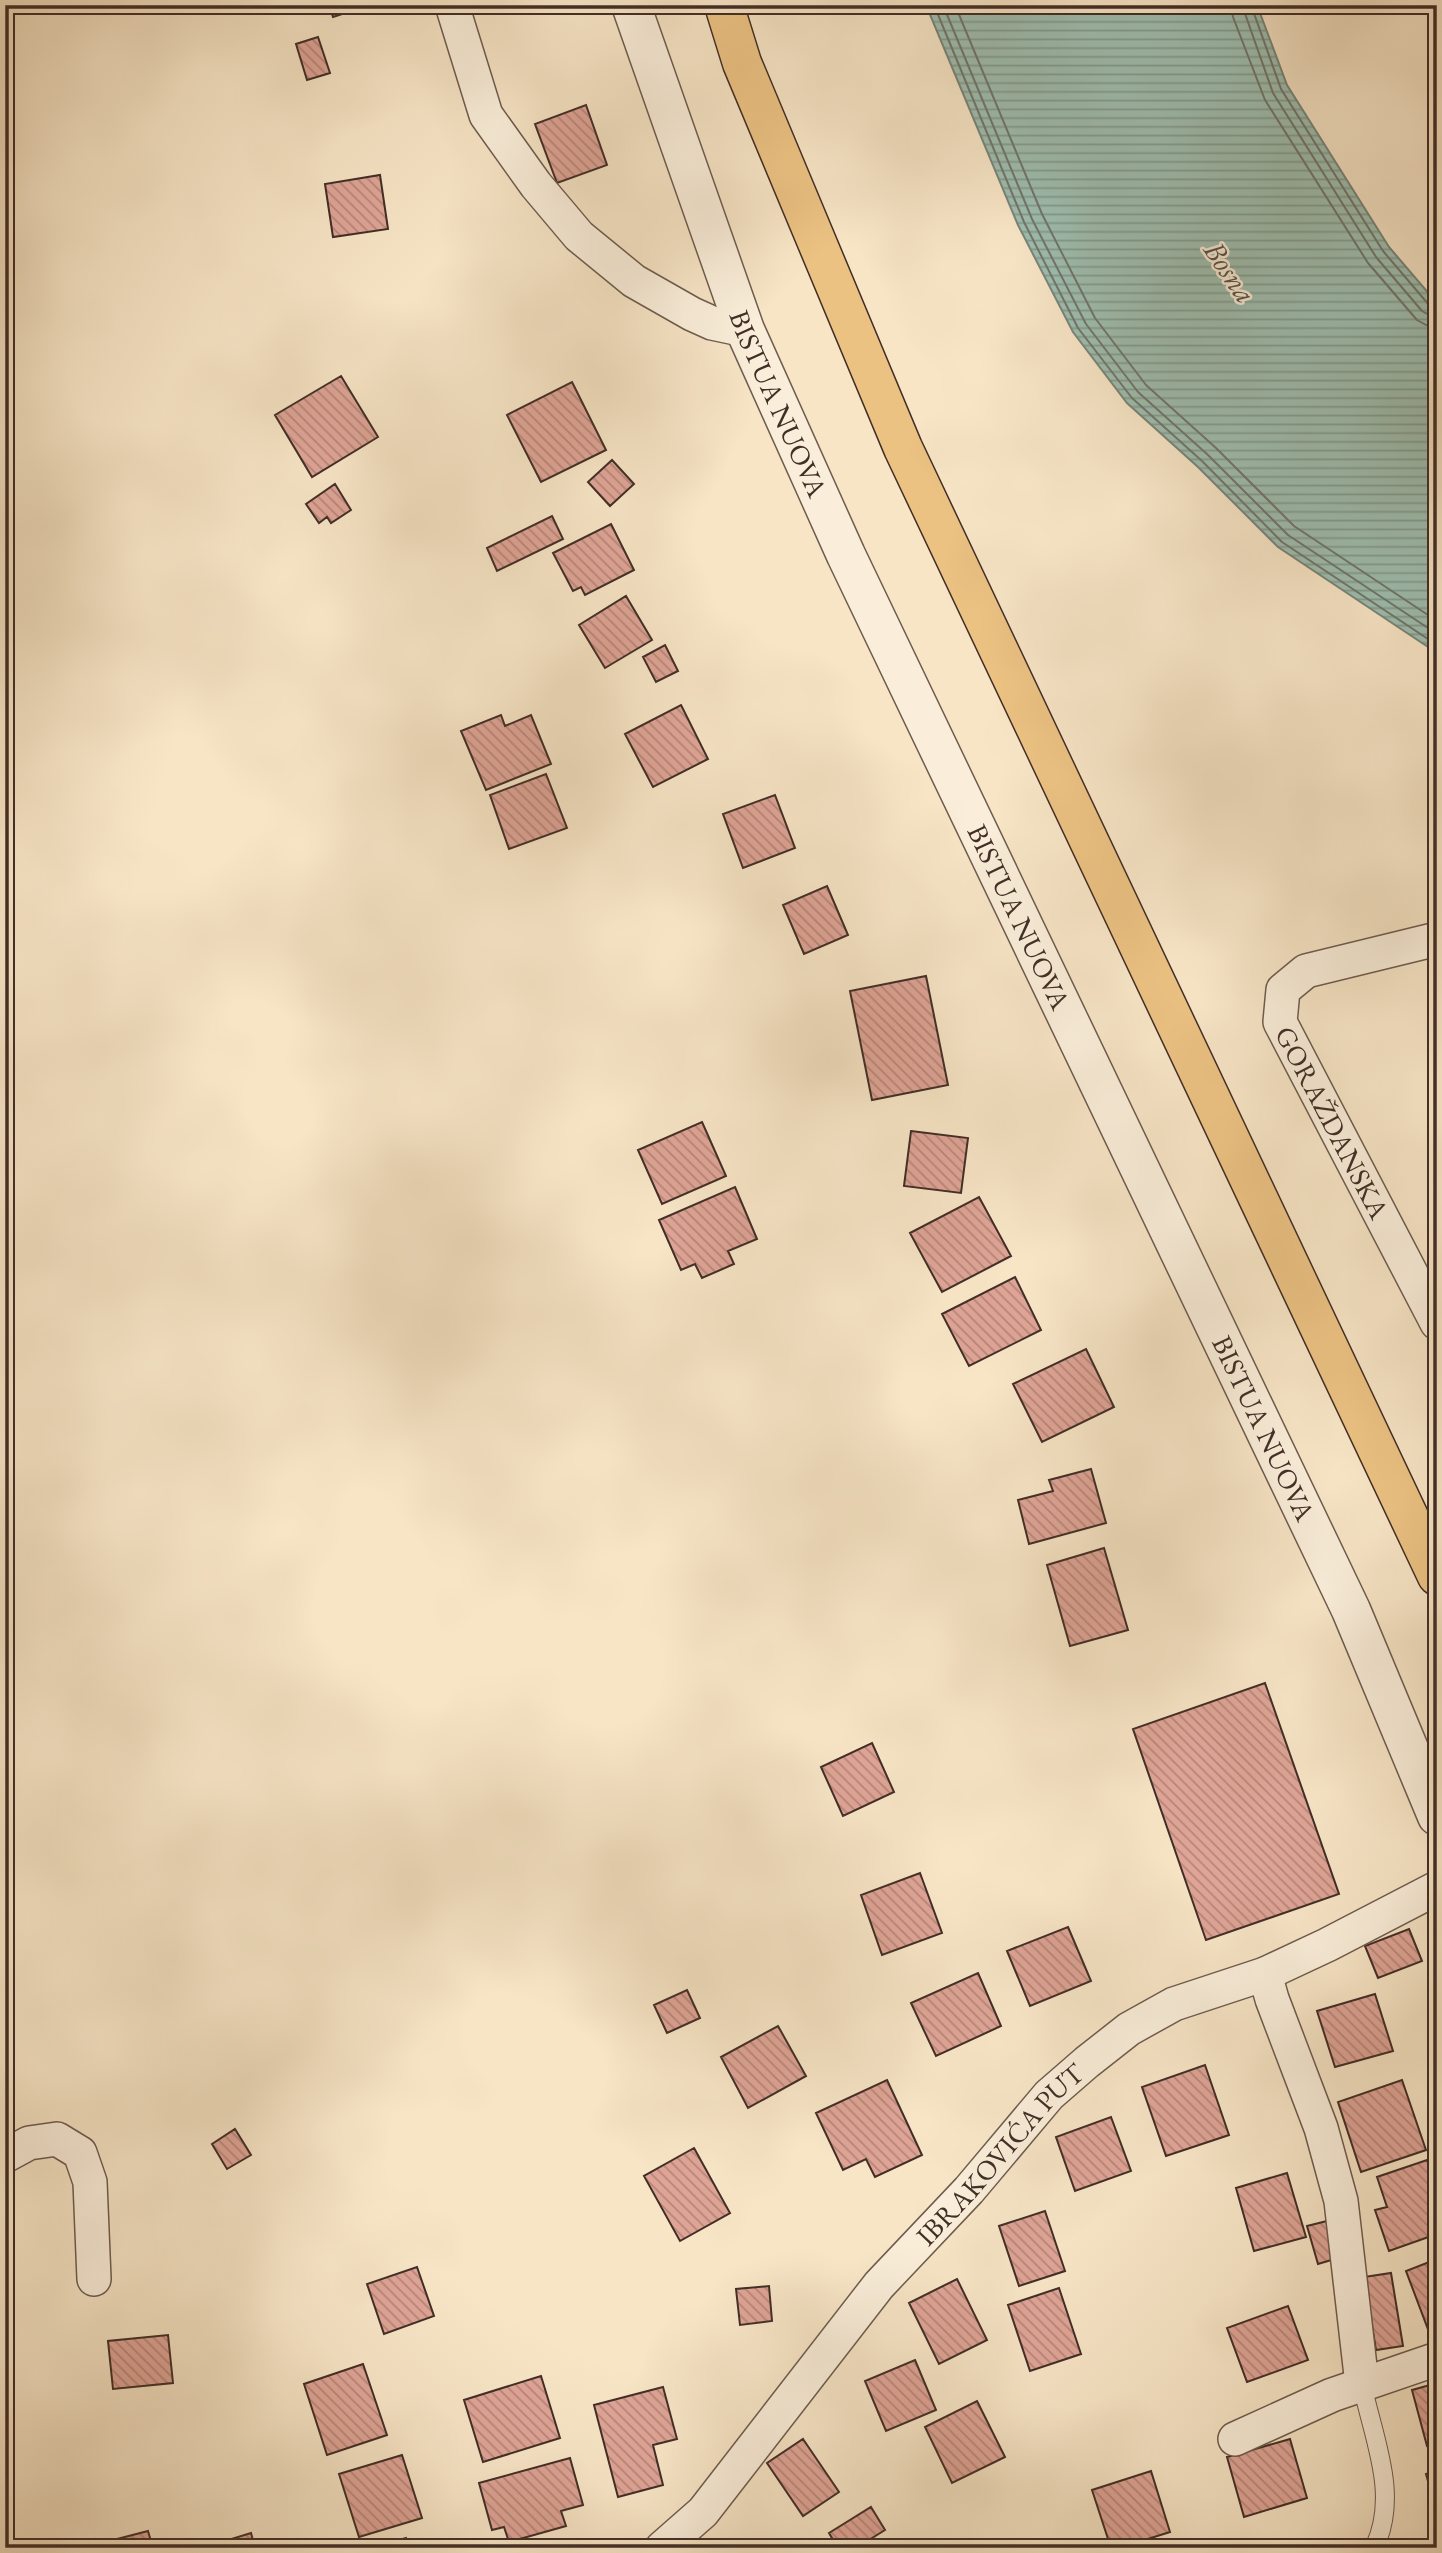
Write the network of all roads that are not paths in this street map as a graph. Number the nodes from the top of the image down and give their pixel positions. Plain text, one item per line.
1 (452, 5) edge
2 (631, 5) edge
3 (724, 5) edge
4 (746, 330) junction
5 (1437, 939) edge
6 (1437, 1323) edge
7 (1437, 1576) edge
8 (1437, 1816) edge
9 (1437, 1888) edge
10 (1265, 1974) junction
11 (5, 2157) edge
12 (94, 2279) dead end
13 (1437, 2359) edge
14 (1362, 2384) junction
15 (1235, 2439) dead end
16 (662, 2548) edge
17 (1374, 2548) edge

1 - 4 street
2 - 4 street, BISTUA NUOVA
3 - 7 highway
4 - 8 street, BISTUA NUOVA
5 - 6 street, GORAŽDANSKA
9 - 10 street, IBRAKOVIĆA PUT
10 - 14 street
10 - 16 street, IBRAKOVIĆA PUT
11 - 12 street
13 - 14 street
14 - 15 street
14 - 17 lane

